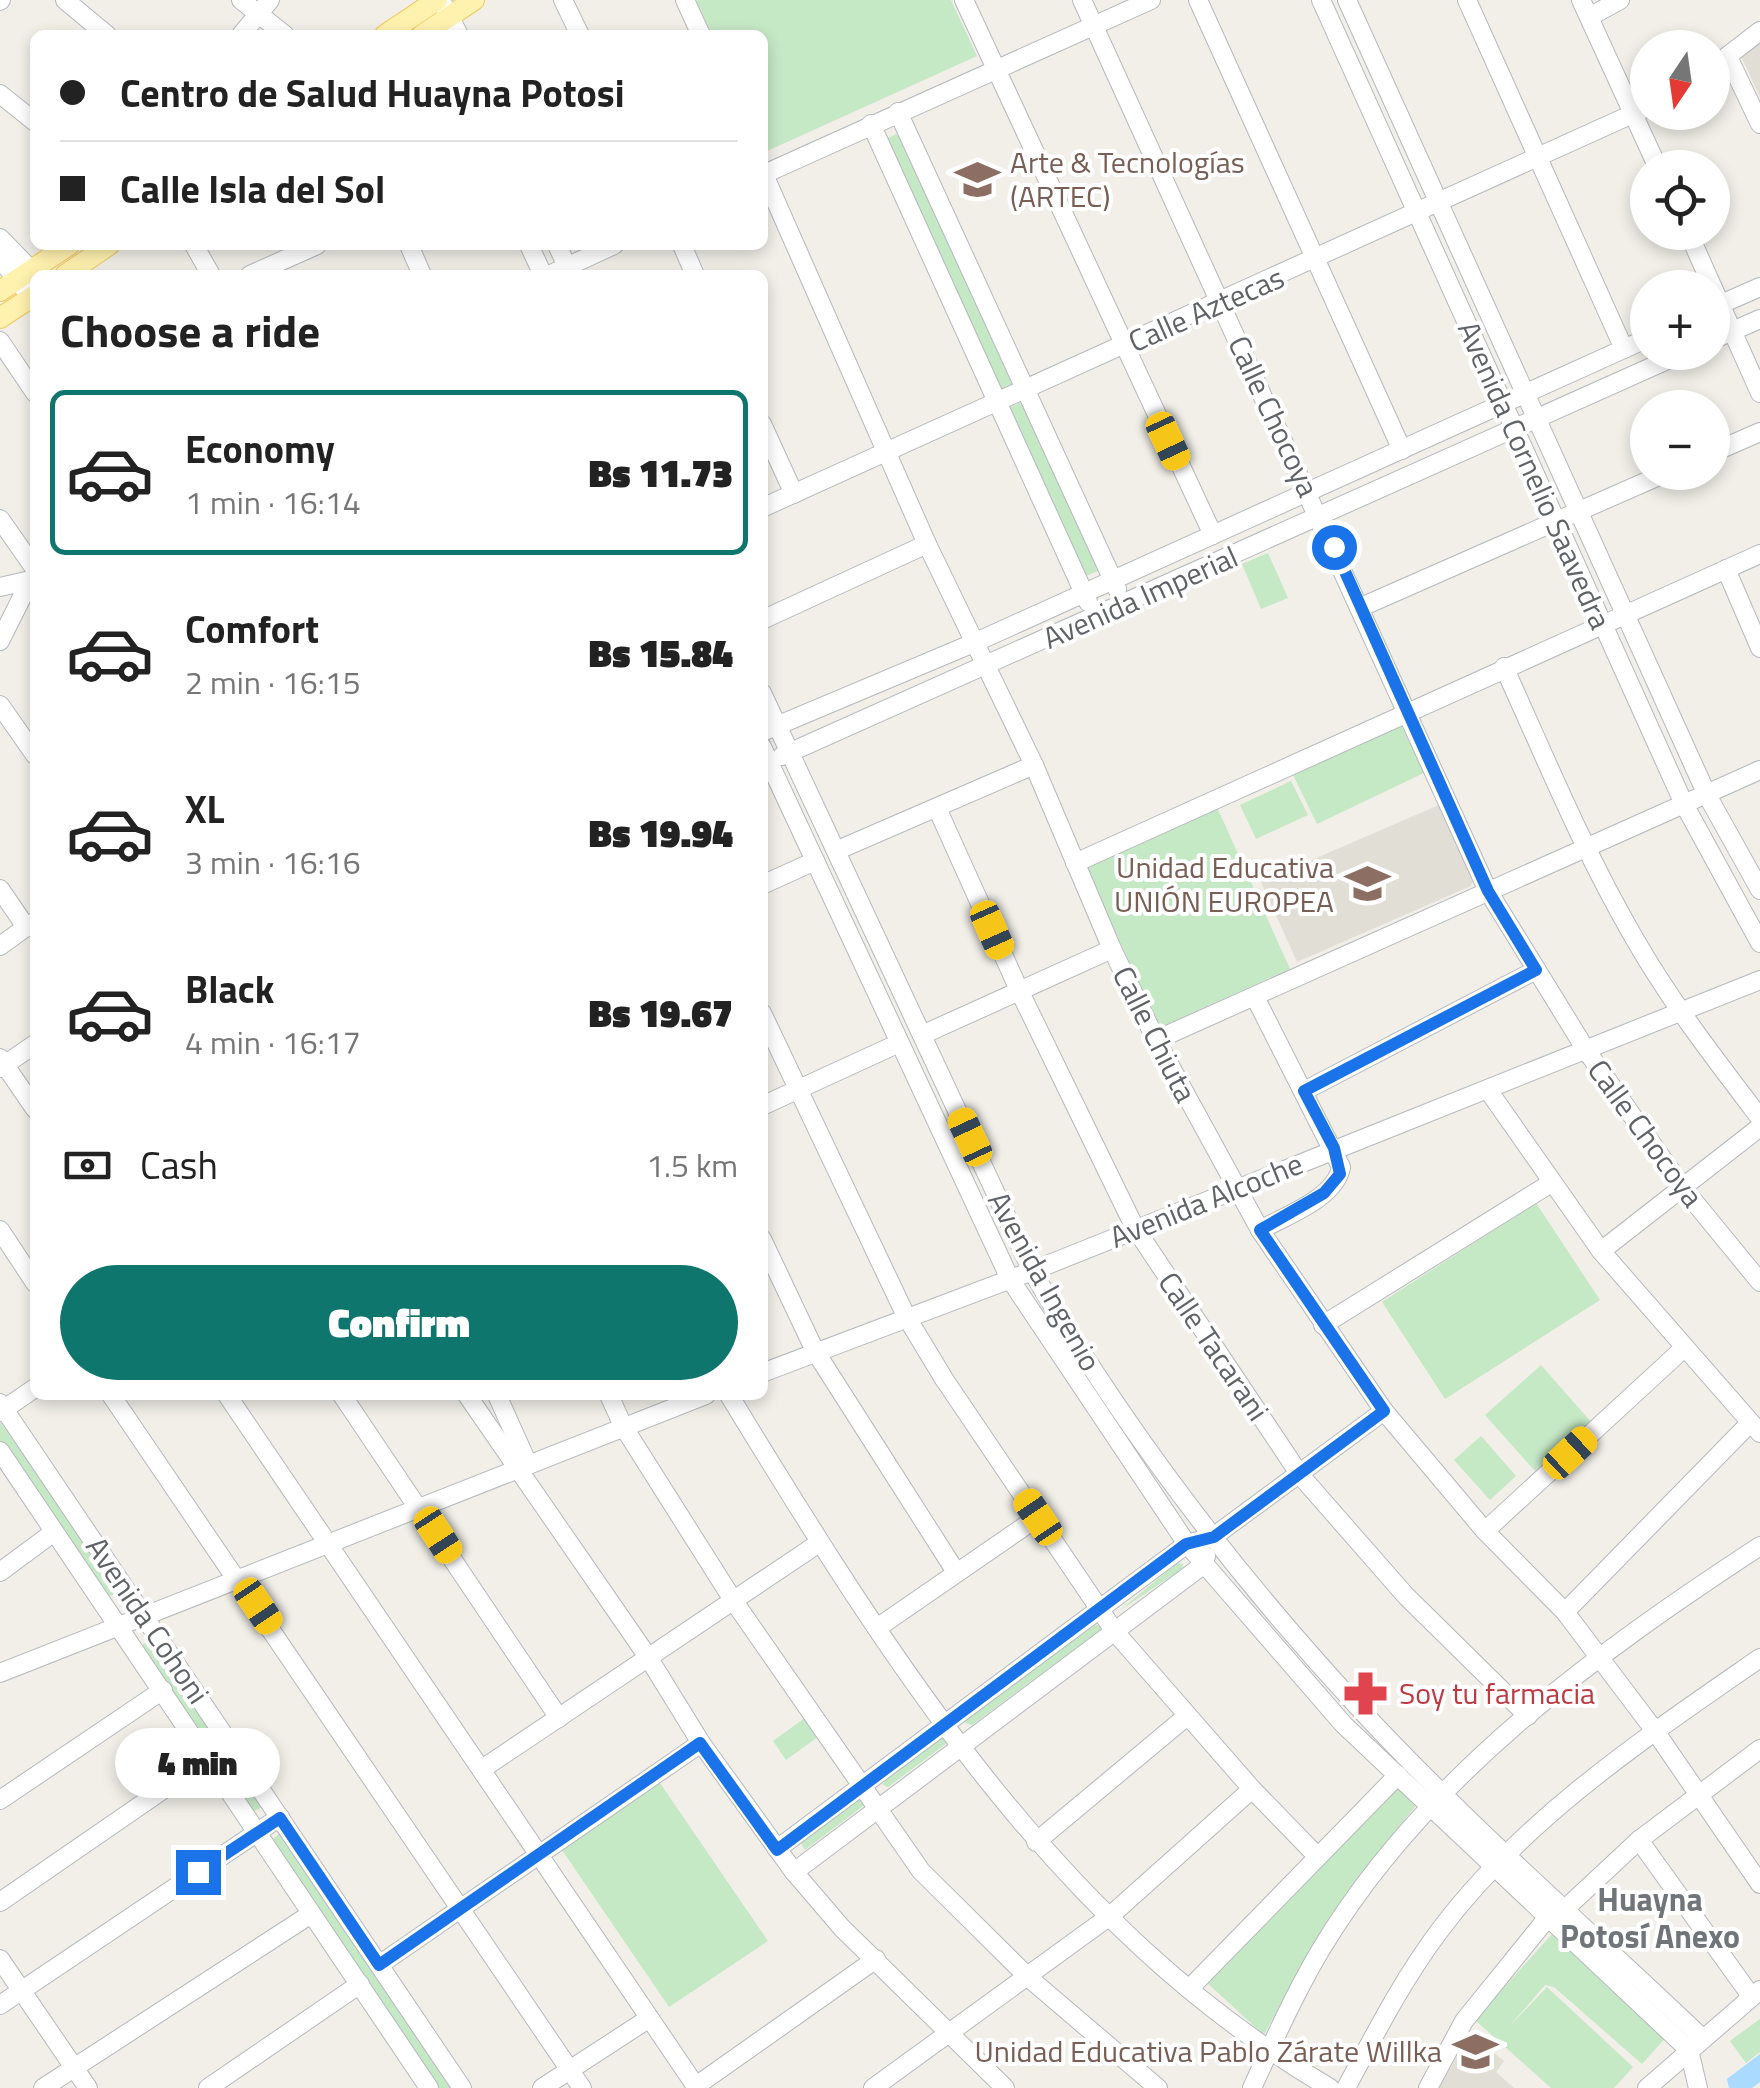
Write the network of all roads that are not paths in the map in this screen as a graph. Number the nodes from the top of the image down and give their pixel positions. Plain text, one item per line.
1 (64, 0) edge
2 (241, 0) edge
3 (474, 0) edge
4 (562, 0) edge
5 (685, 0) edge
6 (964, 0) edge
7 (1082, 0) edge
8 (1152, 0) edge
9 (1198, 0) edge
10 (1322, 0) edge
11 (1348, 0) edge
12 (1466, 0) edge
13 (1620, 0) edge
14 (264, 7) edge
15 (1585, 9) edge
16 (447, 13) edge
17 (1094, 24) junction
18 (424, 29) edge
19 (100, 30) edge
20 (245, 30) edge
21 (281, 30) edge
22 (577, 30) edge
23 (699, 30) edge
24 (1760, 31) edge
25 (1730, 54) edge
26 (996, 68) junction
27 (1730, 78) edge
28 (1630, 92) edge
29 (0, 94) edge
30 (898, 112) junction
31 (1630, 116) edge
32 (30, 118) edge
33 (871, 124) junction
34 (1760, 124) edge
35 (1540, 158) junction
36 (768, 171) edge
37 (768, 184) edge
38 (1440, 204) junction
39 (1417, 216) junction
40 (0, 238) edge
41 (62, 250) edge
42 (102, 250) edge
43 (305, 250) edge
44 (605, 250) edge
45 (0, 258) edge
46 (1317, 259) junction
47 (35, 270) edge
48 (76, 270) edge
49 (261, 270) edge
50 (571, 270) edge
51 (29, 274) edge
52 (1760, 287) edge
53 (0, 291) edge
54 (30, 298) edge
55 (1730, 300) edge
56 (1221, 304) junction
57 (0, 318) edge
58 (1760, 319) edge
59 (1730, 329) edge
60 (1732, 332) junction
61 (0, 341) edge
62 (1124, 346) junction
63 (1630, 346) edge
64 (1624, 349) junction
65 (1645, 370) edge
66 (30, 386) edge
67 (1025, 390) junction
68 (1527, 392) junction
69 (1760, 393) edge
70 (1505, 402) junction
71 (998, 404) junction
72 (1538, 418) junction
73 (1518, 428) junction
74 (1760, 432) edge
75 (768, 437) edge
76 (1730, 445) edge
77 (1402, 450) junction
78 (888, 454) junction
79 (1630, 489) edge
80 (1309, 490) junction
81 (794, 494) junction
82 (768, 505) edge
83 (1581, 510) junction
84 (1321, 516) junction
85 (0, 518) edge
86 (1557, 521) junction
87 (1212, 535) junction
88 (927, 544) junction
89 (1760, 554) edge
90 (1726, 569) junction
91 (30, 572) edge
92 (30, 578) edge
93 (1112, 580) junction
94 (30, 583) edge
95 (0, 587) edge
96 (1084, 593) junction
97 (1124, 604) junction
98 (1359, 608) junction
99 (1627, 611) junction
100 (1094, 616) junction
101 (768, 617) edge
102 (1601, 624) junction
103 (0, 641) edge
104 (976, 642) junction
105 (1760, 648) edge
106 (988, 666) junction
107 (1504, 667) junction
108 (0, 705) edge
109 (1409, 712) junction
110 (770, 728) edge
111 (30, 748) edge
112 (790, 752) junction
113 (768, 758) edge
114 (768, 765) edge
115 (1034, 765) junction
116 (1760, 770) edge
117 (1708, 795) junction
118 (1684, 804) junction
119 (937, 808) junction
120 (1586, 847) junction
121 (838, 850) junction
122 (814, 861) junction
123 (1075, 862) junction
124 (768, 882) edge
125 (0, 889) edge
126 (1760, 890) edge
127 (1488, 891) junction
128 (30, 923) edge
129 (30, 925) edge
130 (1760, 943) edge
131 (0, 946) edge
132 (1112, 949) junction
133 (1536, 970) junction
134 (1760, 980) edge
135 (1019, 990) junction
136 (1255, 998) junction
137 (1681, 1012) junction
138 (768, 1027) edge
139 (922, 1035) junction
140 (1156, 1040) junction
141 (897, 1044) junction
142 (30, 1047) edge
143 (1586, 1050) junction
144 (2, 1064) edge
145 (797, 1090) junction
146 (1488, 1090) junction
147 (1304, 1091) junction
148 (30, 1102) edge
149 (768, 1103) edge
150 (1760, 1118) edge
151 (1760, 1127) edge
152 (1334, 1148) junction
153 (1551, 1184) junction
154 (1236, 1188) junction
155 (1683, 1188) junction
156 (1135, 1228) junction
157 (0, 1230) edge
158 (1260, 1230) junction
159 (1601, 1250) junction
160 (768, 1252) edge
161 (1032, 1270) junction
162 (30, 1275) edge
163 (1010, 1279) junction
164 (1760, 1282) edge
165 (906, 1316) junction
166 (1323, 1325) junction
167 (1682, 1349) junction
168 (815, 1351) junction
169 (768, 1371) edge
170 (30, 1391) edge
171 (115, 1400) edge
172 (230, 1400) edge
173 (345, 1400) edge
174 (471, 1400) edge
175 (500, 1400) edge
176 (611, 1400) edge
177 (692, 1400) edge
178 (732, 1400) edge
179 (1, 1408) edge
180 (1384, 1411) junction
181 (622, 1426) junction
182 (1755, 1428) edge
183 (3, 1461) edge
184 (523, 1466) junction
185 (1300, 1475) junction
186 (418, 1505) junction
187 (1038, 1517) junction
188 (1485, 1531) junction
189 (54, 1532) junction
190 (1214, 1537) junction
191 (327, 1541) junction
192 (819, 1543) junction
193 (1186, 1544) junction
194 (1760, 1546) edge
195 (1203, 1564) junction
196 (0, 1572) edge
197 (956, 1572) junction
198 (238, 1576) junction
199 (733, 1600) junction
200 (1100, 1611) junction
201 (1564, 1612) junction
202 (145, 1614) junction
203 (118, 1626) junction
204 (877, 1628) junction
205 (1116, 1632) junction
206 (1600, 1657) junction
207 (648, 1658) junction
208 (1760, 1658) edge
209 (0, 1673) edge
210 (163, 1690) junction
211 (1187, 1716) junction
212 (1528, 1716) junction
213 (559, 1718) junction
214 (945, 1726) junction
215 (1655, 1731) junction
216 (700, 1743) junction
217 (958, 1747) junction
218 (1760, 1749) edge
219 (209, 1758) junction
220 (482, 1769) junction
221 (1398, 1775) junction
222 (860, 1787) junction
223 (1252, 1789) junction
224 (1698, 1794) junction
225 (1438, 1799) junction
226 (0, 1800) edge
227 (878, 1811) junction
228 (280, 1818) junction
229 (257, 1833) junction
230 (1639, 1840) junction
231 (1036, 1842) junction
232 (777, 1850) junction
233 (540, 1856) junction
234 (1318, 1856) junction
235 (1501, 1859) junction
236 (794, 1872) junction
237 (1760, 1884) edge
238 (0, 1902) edge
239 (1566, 1908) junction
240 (460, 1909) junction
241 (312, 1914) junction
242 (1110, 1916) junction
243 (1548, 1916) junction
244 (0, 1959) edge
245 (876, 1959) junction
246 (379, 1965) junction
247 (1029, 1978) junction
248 (360, 1984) junction
249 (1189, 1989) junction
250 (21, 1990) junction
251 (1755, 1993) edge
252 (0, 2004) edge
253 (648, 2019) junction
254 (952, 2035) junction
255 (1696, 2044) junction
256 (1268, 2052) junction
257 (74, 2068) junction
258 (570, 2070) junction
259 (419, 2084) edge
260 (696, 2087) edge
261 (43, 2088) edge
262 (88, 2088) edge
263 (208, 2088) edge
264 (462, 2088) edge
265 (542, 2088) edge
266 (582, 2088) edge
267 (873, 2088) edge
268 (1004, 2088) edge
269 (1158, 2088) edge
270 (1252, 2088) edge
271 (1330, 2088) edge
272 (1346, 2088) edge
273 (1428, 2088) edge
274 (1647, 2088) edge
275 (1698, 2088) edge

1 - 19 street
2 - 14 street
3 - 16 main road
4 - 22 street
5 - 23 street
6 - 26 street
7 - 17 street, Calle Chocoya
8 - 17 street
9 - 46 street
10 - 39 street, Avenida Cornelio Saavedra
11 - 38 street, Avenida Cornelio Saavedra
12 - 35 street
13 - 15 street
14 - 20 street
14 - 21 street
15 - 28 street
16 - 18 main road
17 - 26 street
17 - 56 street, Calle Chocoya
24 - 25 street
26 - 30 street
26 - 62 street
27 - 34 street
29 - 32 street
30 - 33 street
30 - 67 street
31 - 35 street, Calle Aztecas
33 - 36 street
33 - 71 street
35 - 38 street, Calle Aztecas
35 - 64 street
37 - 78 street, Calle Chiuta
38 - 39 street, Calle Aztecas
38 - 68 street, Avenida Cornelio Saavedra
39 - 46 street, Calle Aztecas
39 - 70 street, Avenida Cornelio Saavedra
40 - 51 street
41 - 47 main road
42 - 48 main road
43 - 49 street
44 - 50 street
45 - 51 street
46 - 56 street, Calle Aztecas
46 - 77 street
51 - 53 main road
52 - 55 street
54 - 57 main road
56 - 62 street, Calle Aztecas
56 - 80 street, Calle Chocoya
58 - 60 street
59 - 60 street
60 - 69 street
61 - 66 street
62 - 67 street, Calle Aztecas
62 - 87 street
63 - 64 street, Avenida Imperial
64 - 68 street, Avenida Imperial
65 - 72 street, Avenida Imperial
67 - 71 street, Calle Aztecas
67 - 93 street
68 - 70 street, Avenida Imperial
68 - 72 street, Avenida Cornelio Saavedra
70 - 73 street, Avenida Cornelio Saavedra
70 - 77 street, Avenida Imperial
71 - 78 street, Calle Aztecas
71 - 96 street
72 - 73 street, Avenida Imperial
72 - 83 street, Avenida Cornelio Saavedra
73 - 84 street, Avenida Imperial
73 - 86 street, Avenida Cornelio Saavedra
74 - 76 street
75 - 81 street
77 - 80 street, Avenida Imperial
78 - 81 street, Calle Aztecas
78 - 88 street, Calle Chiuta
79 - 83 street
80 - 84 street, Calle Chocoya
80 - 87 street, Avenida Imperial
81 - 82 street, Calle Aztecas
83 - 86 street
83 - 99 street, Avenida Cornelio Saavedra
84 - 97 street, Avenida Imperial
84 - 98 street, Calle Chocoya
85 - 91 street
86 - 98 street
86 - 102 street, Avenida Cornelio Saavedra
87 - 93 street, Avenida Imperial
88 - 101 street
88 - 104 street, Calle Chiuta
89 - 90 street
90 - 99 street
90 - 105 street
92 - 95 street
93 - 96 street, Avenida Imperial
93 - 97 street
94 - 103 street
96 - 100 street
96 - 104 street, Avenida Imperial
97 - 100 street, Avenida Imperial
98 - 109 street, Calle Chocoya
99 - 102 street
99 - 117 street, Avenida Cornelio Saavedra
100 - 106 street, Avenida Imperial
102 - 107 street
102 - 118 street, Avenida Cornelio Saavedra
104 - 106 street, Calle Chiuta
104 - 110 street, Avenida Imperial
106 - 112 street, Avenida Imperial
106 - 115 street, Calle Chiuta
107 - 109 street
107 - 120 street
108 - 111 street
109 - 123 street
109 - 127 street, Calle Chocoya
110 - 112 street, Avenida Ingenio
112 - 113 street, Avenida Imperial
112 - 121 street, Avenida Ingenio
114 - 122 street, Avenida Ingenio
115 - 119 street
115 - 123 street, Calle Chiuta
116 - 117 street
117 - 118 street
117 - 126 street, Avenida Cornelio Saavedra
118 - 120 street
118 - 130 street, Avenida Cornelio Saavedra
119 - 121 street
119 - 135 street, Calle Tacarani
120 - 127 street
120 - 137 street
121 - 139 street, Avenida Ingenio
122 - 124 street
122 - 141 street, Avenida Ingenio
123 - 132 street, Calle Chiuta
125 - 128 street
127 - 133 street, Calle Chocoya
127 - 136 street
129 - 131 street
132 - 135 street
132 - 140 street, Calle Chiuta
133 - 143 street, Calle Chocoya
133 - 147 street
134 - 137 street, Avenida Alcoche
135 - 139 street
135 - 156 street, Calle Tacarani
136 - 140 street
136 - 147 street
137 - 143 street, Avenida Alcoche
137 - 150 street
138 - 145 street
139 - 161 street, Avenida Ingenio
140 - 154 street, Calle Chiuta
141 - 145 street
141 - 163 street, Avenida Ingenio
142 - 144 street
143 - 146 street, Avenida Alcoche
143 - 155 street, Calle Chocoya
144 - 148 street
145 - 149 street
145 - 165 street
146 - 152 street, Avenida Alcoche
146 - 153 street
147 - 152 street
151 - 155 street
152 - 154 street, Avenida Alcoche
152 - 158 street
153 - 159 street
153 - 166 street
154 - 156 street, Avenida Alcoche
154 - 158 street, Calle Chiuta
155 - 159 street
155 - 164 street, Calle Chocoya
156 - 161 street, Avenida Alcoche
156 - 185 street, Calle Tacarani
157 - 162 street
158 - 166 street, Calle Chiuta
159 - 167 street
160 - 168 street
161 - 163 street, Avenida Alcoche
161 - 190 street, Avenida Ingenio
163 - 165 street, Avenida Alcoche
163 - 193 street, Avenida Ingenio
165 - 168 street, Avenida Alcoche
165 - 187 street
166 - 180 street, Calle Chiuta
167 - 182 street
167 - 188 street
168 - 169 street, Avenida Alcoche
168 - 197 street
170 - 179 street
171 - 198 street
172 - 191 street
173 - 186 street
174 - 184 street
175 - 184 street
176 - 181 street
177 - 181 street
178 - 192 street
179 - 202 street, Avenida Cohoni
180 - 185 street
180 - 188 street, Calle Chiuta
181 - 184 street
181 - 199 street
182 - 201 street
183 - 189 street, Avenida Cohoni
184 - 186 street
184 - 207 street
185 - 190 street
185 - 212 street, Calle Tacarani
186 - 191 street
186 - 213 street
187 - 197 street
187 - 200 street
188 - 201 street, Calle Chiuta
189 - 196 street
189 - 203 street, Avenida Cohoni
190 - 193 street
190 - 195 street
190 - 225 street, Avenida Ingenio
191 - 198 street
191 - 220 street
192 - 199 street
192 - 204 street
193 - 195 street, Avenida Ingenio
193 - 200 street
194 - 206 street
195 - 205 street
195 - 221 street, Avenida Ingenio
197 - 204 street
198 - 202 street
198 - 240 street
199 - 207 street
199 - 222 street
200 - 205 street
200 - 214 street
201 - 206 street, Calle Chiuta
202 - 203 street
202 - 228 street, Avenida Cohoni
203 - 209 street
203 - 210 street, Avenida Cohoni
204 - 214 street
205 - 211 street
205 - 217 street
206 - 212 street
206 - 215 street, Calle Chiuta
207 - 213 street
207 - 216 street
208 - 215 street
210 - 219 street, Avenida Cohoni
210 - 226 street
211 - 223 street
211 - 231 street
212 - 225 street
213 - 220 street
214 - 217 street
214 - 222 street
215 - 224 street, Calle Chiuta
215 - 235 street
216 - 232 street
216 - 233 street
217 - 227 street
217 - 231 street
218 - 224 street
219 - 229 street, Avenida Cohoni
219 - 238 street
220 - 233 street
221 - 225 street, Avenida Ingenio
221 - 234 street
222 - 227 street
222 - 232 street
223 - 234 street
223 - 242 street
224 - 230 street
224 - 237 street, Calle Chiuta
225 - 235 street
225 - 256 street
227 - 236 street
227 - 247 street
228 - 229 street
228 - 246 street, Avenida Cohoni
229 - 241 street, Avenida Cohoni
229 - 250 street
230 - 239 street
230 - 251 street
231 - 242 street
232 - 236 street
233 - 240 street
233 - 253 street
234 - 249 street
235 - 239 street
235 - 243 street
235 - 272 street
236 - 245 street
239 - 243 street
239 - 255 street
240 - 246 street
240 - 258 street
241 - 248 street, Avenida Cohoni
241 - 257 street
242 - 247 street
242 - 249 street
243 - 255 street
243 - 273 street
244 - 250 street
245 - 254 street
245 - 260 street
246 - 264 street, Avenida Cohoni
247 - 254 street
247 - 269 street
248 - 259 street, Avenida Cohoni
248 - 263 street
249 - 256 street
250 - 252 street
250 - 257 street
251 - 255 street
253 - 258 street
253 - 260 street
254 - 267 street
254 - 268 street
255 - 274 street
255 - 275 street
256 - 270 street
256 - 271 street
257 - 261 street
257 - 262 street
258 - 265 street
258 - 266 street

